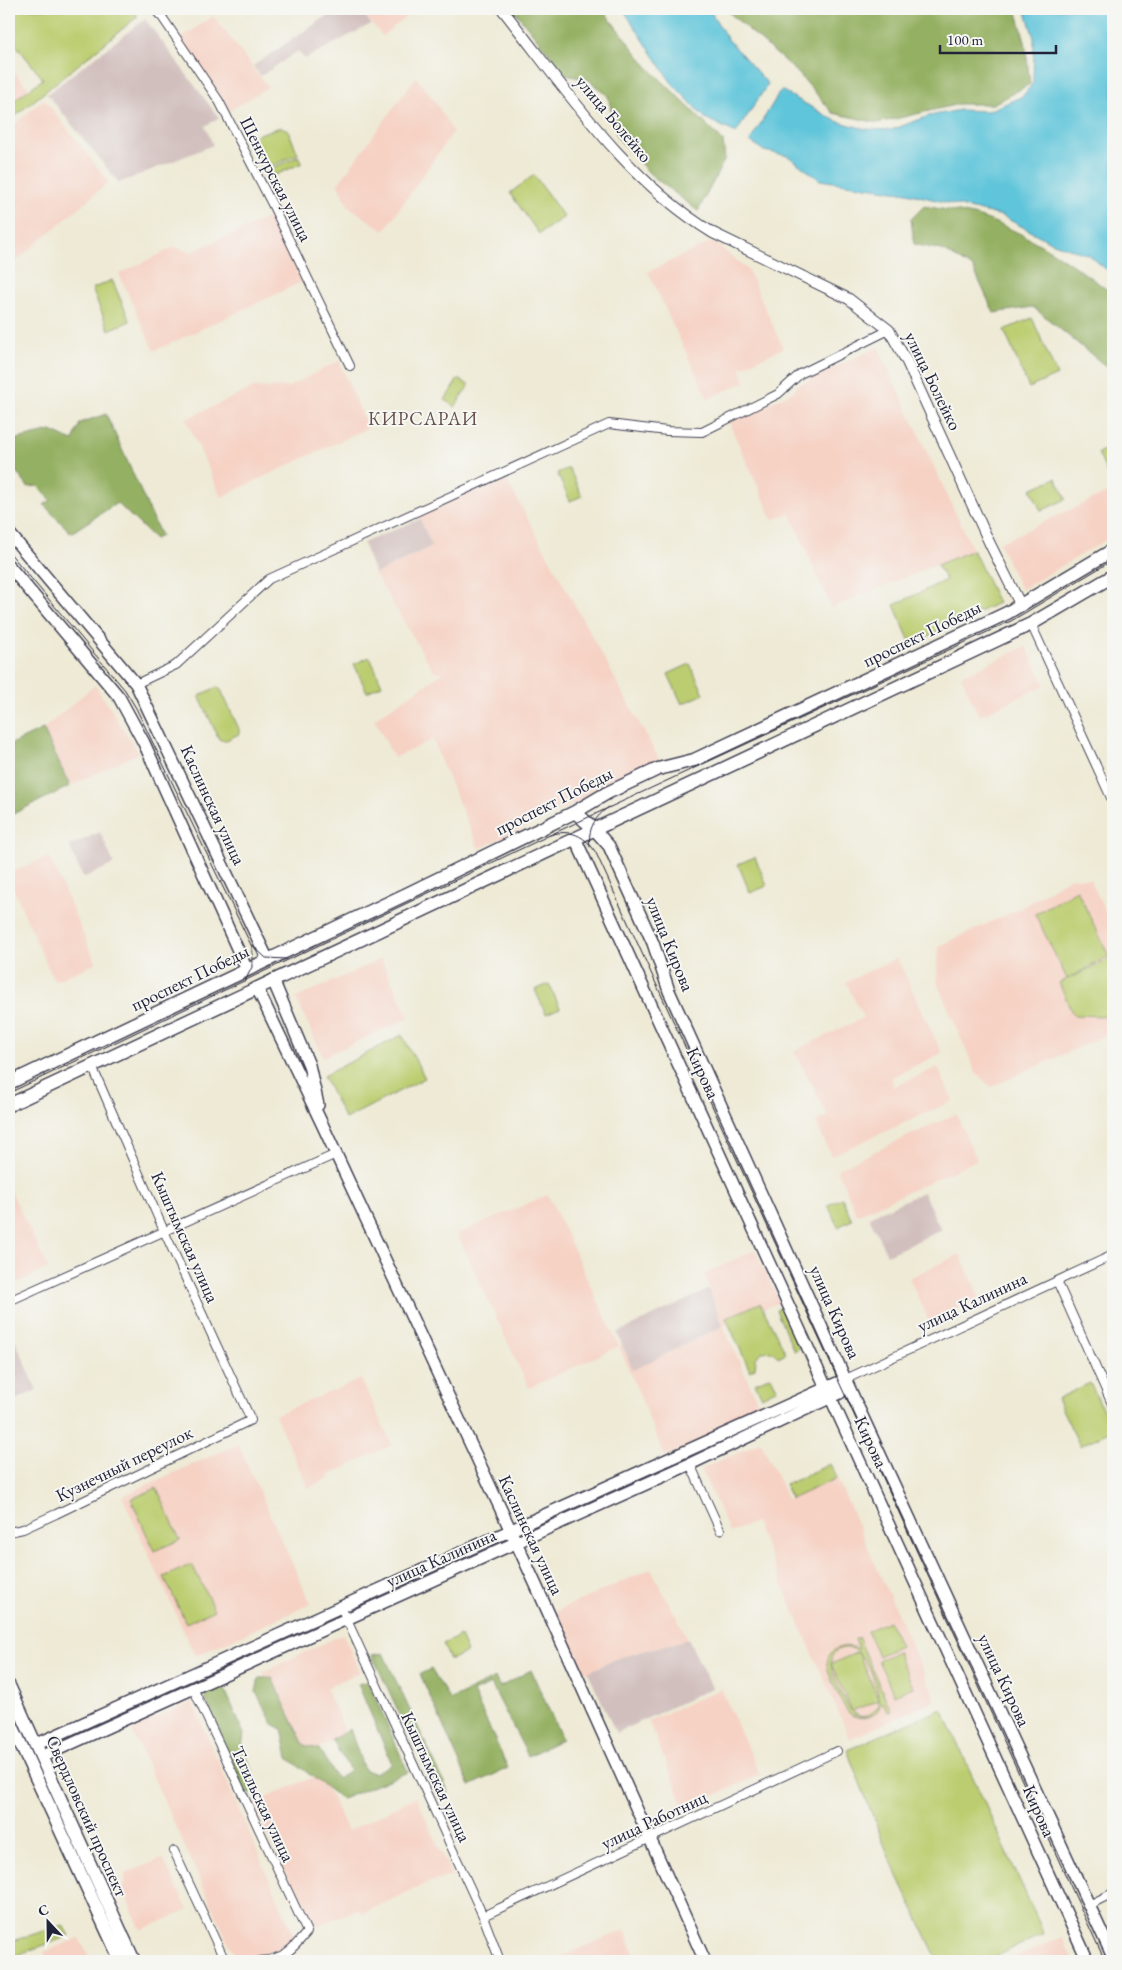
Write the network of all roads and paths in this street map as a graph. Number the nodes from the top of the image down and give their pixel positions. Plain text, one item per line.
1 (502, 9) edge
2 (161, 11) edge
3 (889, 330) junction
4 (350, 366) dead end
5 (9, 533) edge
6 (1113, 550) edge
7 (9, 566) edge
8 (1113, 576) edge
9 (1021, 606) junction
10 (1031, 624) junction
11 (136, 684) junction
12 (1113, 802) edge
13 (575, 812) junction
14 (594, 829) junction
15 (575, 838) junction
16 (268, 960) junction
17 (247, 970) junction
18 (273, 980) junction
19 (256, 988) junction
20 (92, 1066) junction
21 (9, 1083) edge
22 (9, 1105) edge
23 (323, 1126) junction
24 (336, 1154) junction
25 (164, 1231) junction
26 (1113, 1255) edge
27 (1056, 1281) junction
28 (9, 1301) edge
29 (846, 1380) junction
30 (829, 1393) junction
31 (1113, 1406) edge
32 (252, 1420) joint
33 (690, 1464) junction
34 (720, 1530) dead end
35 (510, 1531) junction
36 (9, 1532) edge
37 (516, 1543) junction
38 (341, 1607) junction
39 (346, 1620) junction
40 (9, 1686) edge
41 (193, 1688) junction
42 (9, 1718) edge
43 (38, 1751) junction
44 (837, 1751) dead end
45 (27, 1758) junction
46 (650, 1838) junction
47 (174, 1851) dead end
48 (1113, 1894) edge
49 (1089, 1905) junction
50 (483, 1916) junction
51 (1113, 1957) edge
52 (120, 1961) edge
53 (134, 1961) edge
54 (225, 1961) edge
55 (260, 1961) edge
56 (500, 1961) edge
57 (705, 1961) edge
58 (1088, 1961) edge

1 - 3 street, улица Болейко
2 - 4 street, Шенкурская улица
3 - 9 street, улица Болейко
3 - 11 street
5 - 11 main road, Каслинская улица
6 - 9 main road, проспект Победы
7 - 17 main road, Каслинская улица
8 - 10 main road, проспект Победы
9 - 10 main road, улица Болейко
9 - 13 main road, проспект Победы
10 - 12 street, улица Болейко
10 - 14 main road, проспект Победы
11 - 16 main road, Каслинская улица
13 - 14 main road, улица Кирова
13 - 15 main road
13 - 16 main road, проспект Победы
14 - 15 main road, проспект Победы
14 - 29 main road, улица Кирова
15 - 18 main road, проспект Победы
15 - 30 main road, Кирова
16 - 17 main road, проспект Победы
16 - 18 main road, Каслинская улица
17 - 19 main road, Каслинская улица
17 - 21 main road, проспект Победы
18 - 19 main road, проспект Победы
18 - 23 main road, Каслинская улица
19 - 20 main road, проспект Победы
19 - 23 main road, Каслинская улица
20 - 22 main road, проспект Победы
20 - 25 street, Кыштымская улица
23 - 24 main road, Каслинская улица
24 - 25 street
24 - 35 main road, Каслинская улица
25 - 28 street
25 - 32 street, Кыштымская улица
26 - 27 street, улица Калинина
27 - 29 street, улица Калинина
27 - 31 street
29 - 30 main road, улица Калинина
29 - 49 main road, улица Кирова
30 - 33 main road, улица Калинина
30 - 35 main road, улица Калинина
30 - 58 main road, Кирова
32 - 36 street, Кузнечный переулок
33 - 34 street
33 - 37 main road, улица Калинина
35 - 37 main road, Каслинская улица
35 - 38 main road, улица Калинина
37 - 39 main road, улица Калинина
37 - 46 main road, Каслинская улица
38 - 39 street, Кыштымская улица
38 - 43 main road, улица Калинина
39 - 41 main road, улица Калинина
39 - 50 street, Кыштымская улица
40 - 43 main road, Свердловский проспект
41 - 43 main road, улица Калинина
41 - 55 street, Тагильская улица
42 - 45 main road, Свердловский проспект
43 - 45 main road
43 - 53 main road, Свердловский проспект
44 - 46 street, улица Работниц
45 - 52 main road, Свердловский проспект
46 - 50 street, улица Работниц
46 - 57 main road, Каслинская улица
47 - 54 street
48 - 49 street
49 - 51 main road, улица Кирова
50 - 56 street, Кыштымская улица

